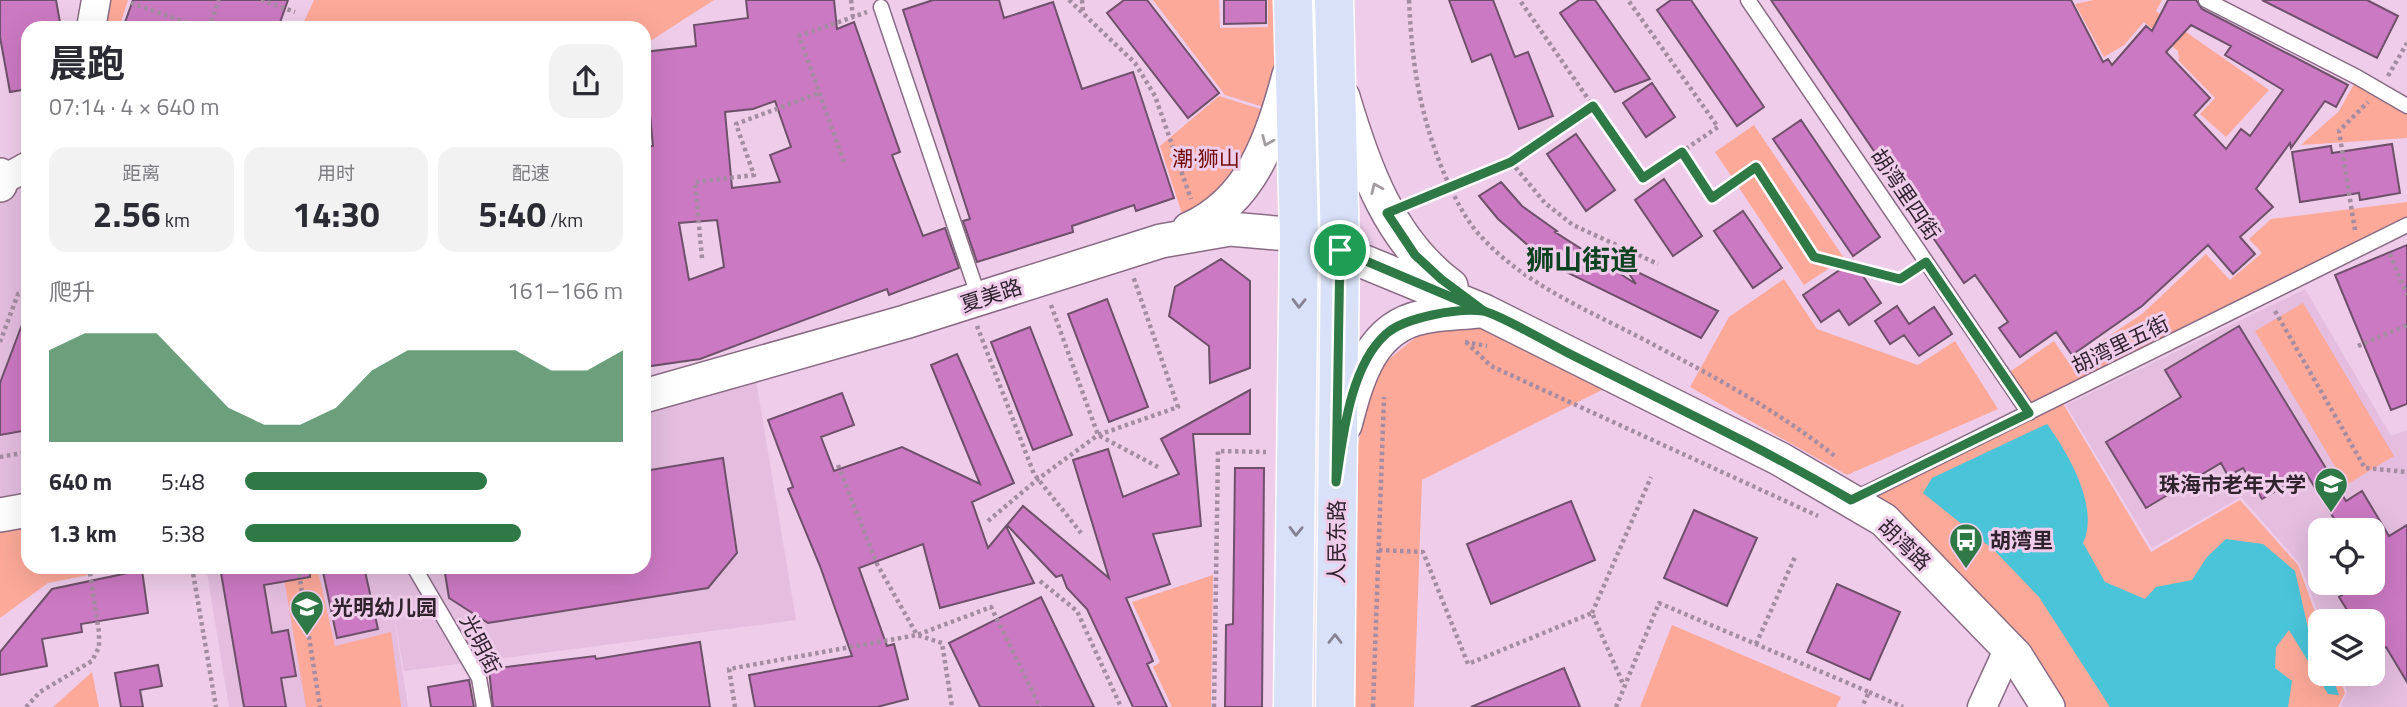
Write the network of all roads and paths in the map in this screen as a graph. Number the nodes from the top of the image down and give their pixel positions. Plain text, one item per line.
1 (96, 0) edge
2 (219, 0) edge
3 (261, 0) edge
4 (851, 0) edge
5 (1069, 0) edge
6 (1082, 0) edge
7 (1293, 0) edge
8 (1334, 0) edge
9 (1409, 0) edge
10 (1629, 0) edge
11 (1748, 0) edge
12 (2206, 0) edge
13 (1521, 2) dead end
14 (131, 4) dead end
15 (881, 7) joint
16 (295, 12) dead end
17 (1083, 13) junction
18 (853, 17) junction
19 (92, 21) edge
20 (181, 21) edge
21 (212, 21) edge
22 (2407, 43) edge
23 (1294, 53) junction
24 (1336, 72) junction
25 (2380, 90) junction
26 (819, 93) junction
27 (1593, 106) junction
28 (2407, 106) edge
29 (1682, 152) junction
30 (844, 162) dead end
31 (1511, 162) junction
32 (1449, 186) junction
33 (1191, 200) dead end
34 (1387, 213) junction
35 (2407, 225) edge
36 (1300, 235) junction
37 (2383, 237) junction
38 (1161, 241) junction
39 (2358, 249) junction
40 (1340, 250) junction
41 (1124, 253) junction
42 (702, 258) dead end
43 (1926, 262) junction
44 (1658, 264) dead end
45 (1042, 279) junction
46 (21, 293) edge
47 (2407, 295) edge
48 (2265, 296) junction
49 (974, 300) junction
50 (1484, 311) junction
51 (2407, 324) edge
52 (1458, 341) dead end
53 (0, 342) edge
54 (1465, 342) junction
55 (2358, 346) dead end
56 (1492, 348) dead end
57 (1384, 390) dead end
58 (651, 394) edge
59 (2029, 413) junction
60 (1098, 435) junction
61 (1297, 452) junction
62 (21, 453) edge
63 (0, 457) edge
64 (838, 465) dead end
65 (1157, 467) dead end
66 (2407, 472) edge
67 (1651, 477) dead end
68 (1038, 478) junction
69 (1336, 482) junction
70 (1863, 494) junction
71 (21, 511) edge
72 (0, 515) edge
73 (1820, 517) dead end
74 (988, 521) dead end
75 (1081, 533) dead end
76 (1378, 551) junction
77 (1795, 557) dead end
78 (90, 574) edge
79 (193, 574) edge
80 (299, 574) edge
81 (418, 574) edge
82 (1040, 582) dead end
83 (1592, 613) junction
84 (917, 635) junction
85 (1756, 644) junction
86 (2009, 648) junction
87 (1624, 686) junction
88 (1869, 692) junction
89 (26, 707) edge
90 (216, 707) edge
91 (320, 707) edge
92 (484, 707) edge
93 (736, 707) edge
94 (952, 707) edge
95 (1041, 707) edge
96 (1121, 707) edge
97 (1214, 707) edge
98 (1293, 707) edge
99 (1335, 707) edge
100 (1373, 707) edge
101 (1616, 707) edge
102 (1862, 707) edge
103 (1903, 707) edge
104 (1982, 707) edge
105 (2048, 707) edge

1 - 19 street
2 - 21 path
3 - 16 path
4 - 18 path
5 - 17 path
6 - 17 path
7 - 23 main road, 人民东路
8 - 24 main road, 人民东路
9 - 32 path
10 - 29 path
11 - 43 lane, 胡湾里四街
12 - 25 lane
13 - 27 path
14 - 20 path
15 - 18 path
15 - 49 lane
17 - 33 path
18 - 26 path
22 - 25 path
23 - 36 main road, 人民东路
23 -> 38 street
34 -> 24 street
24 - 40 main road, 人民东路
25 - 28 lane
25 - 39 path
26 - 30 path
26 - 42 path
27 - 29 path
27 - 31 path
29 - 43 path
31 - 32 path
31 - 44 path
32 - 34 path
32 - 70 path
34 - 50 street
35 - 37 lane, 胡湾里五街
36 - 38 street, 夏美路
36 - 40 street, 夏美路
36 -> 61 main road, 人民东路
37 - 39 lane, 胡湾里五街
37 - 47 path
38 - 41 street, 夏美路
39 - 48 lane, 胡湾里五街
40 - 50 street, 胡湾路
40 - 69 main road, 人民东路
41 - 45 street, 夏美路
41 - 60 path
43 - 59 lane, 胡湾里四街
45 - 49 street, 夏美路
45 - 60 path
46 - 53 path
48 - 59 lane, 胡湾里五街
48 - 66 path
49 - 58 street, 夏美路
49 - 68 path
50 - 69 street
50 - 70 street, 胡湾路
51 - 55 path
52 - 54 path
54 - 56 path
54 - 73 path
57 - 76 path
59 - 70 lane, 胡湾里五街
60 - 65 path
60 - 68 path
61 - 97 path
61 -> 98 main road, 人民东路
62 - 63 path
64 - 84 path
67 - 83 path
68 - 74 path
68 - 75 path
99 -> 69 main road, 人民东路
70 - 86 street, 胡湾路
71 - 72 street
76 - 83 path
76 - 100 path
77 - 85 path
78 - 89 path
79 - 90 path
80 - 91 path
81 - 92 lane, 光明街
82 - 96 path
83 - 87 path
84 - 93 path
84 - 94 path
84 - 95 path
85 - 87 path
85 - 88 path
86 - 104 street
86 - 105 street, 胡湾路
87 - 101 path
88 - 102 path
88 - 103 path

